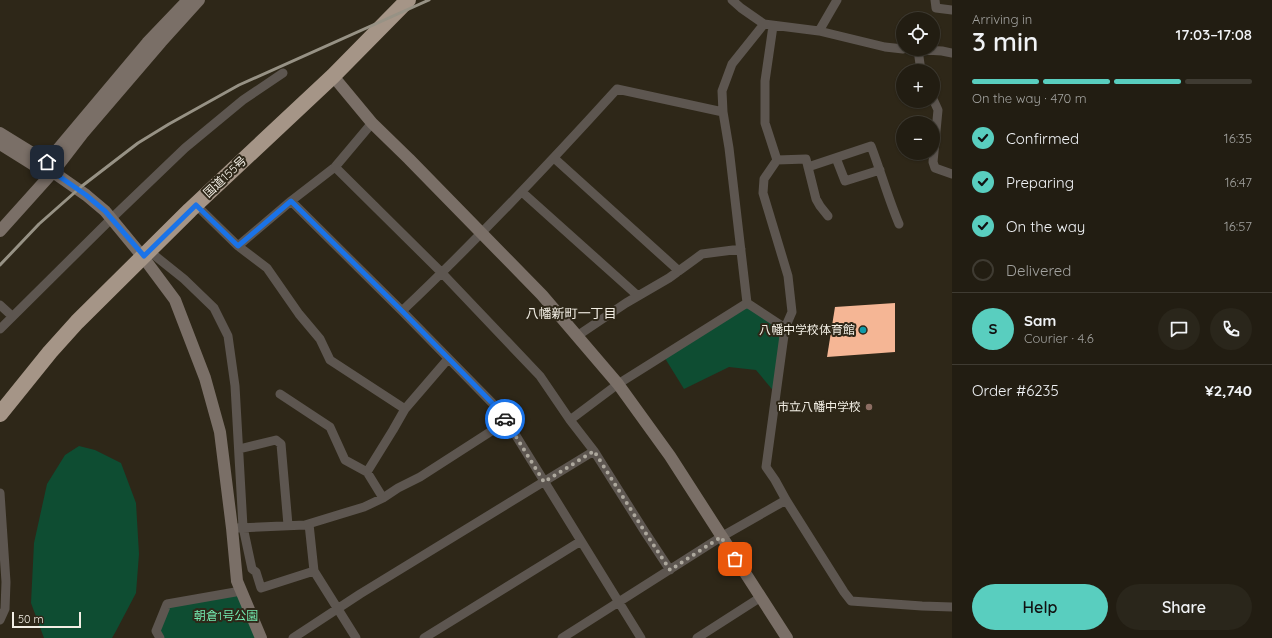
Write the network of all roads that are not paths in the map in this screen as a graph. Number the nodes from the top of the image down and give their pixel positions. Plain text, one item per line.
1 (188, 0) edge
2 (199, 0) edge
3 (408, 0) edge
4 (732, 0) edge
5 (836, 0) edge
6 (935, 0) edge
7 (952, 10) edge
8 (769, 25) junction
9 (819, 31) junction
10 (896, 48) edge
11 (940, 51) edge
12 (952, 53) edge
13 (283, 73) dead end
14 (333, 76) junction
15 (937, 108) edge
16 (723, 112) junction
17 (372, 123) junction
18 (0, 132) edge
19 (0, 144) edge
20 (554, 158) junction
21 (836, 158) junction
22 (777, 160) junction
23 (50, 167) junction
24 (335, 167) junction
25 (808, 167) junction
26 (880, 170) junction
27 (952, 174) edge
28 (522, 192) junction
29 (291, 201) junction
30 (196, 205) junction
31 (828, 216) dead end
32 (112, 218) junction
33 (899, 224) dead end
34 (0, 232) edge
35 (481, 233) junction
36 (238, 246) junction
37 (741, 249) junction
38 (146, 254) junction
39 (679, 271) junction
40 (442, 273) junction
41 (638, 296) junction
42 (747, 303) junction
43 (0, 305) edge
44 (402, 311) junction
45 (12, 316) junction
46 (0, 328) edge
47 (786, 328) junction
48 (577, 336) junction
49 (448, 359) junction
50 (618, 384) junction
51 (280, 394) dead end
52 (405, 409) junction
53 (0, 414) edge
54 (570, 420) junction
55 (507, 421) junction
56 (239, 449) junction
57 (594, 451) junction
58 (367, 472) junction
59 (544, 482) junction
60 (0, 493) edge
61 (383, 498) junction
62 (786, 500) junction
63 (309, 524) junction
64 (288, 525) junction
65 (238, 528) junction
66 (721, 537) junction
67 (581, 541) junction
68 (670, 570) junction
69 (314, 571) junction
70 (241, 591) junction
71 (761, 598) junction
72 (619, 602) junction
73 (952, 607) edge
74 (338, 609) junction
75 (0, 620) edge
76 (160, 638) edge
77 (261, 638) edge
78 (293, 638) edge
79 (356, 638) edge
80 (424, 638) edge
81 (562, 638) edge
82 (641, 638) edge
83 (697, 638) edge
84 (787, 638) edge

1 - 23 street
2 - 23 street
3 - 14 highway, 国道155号
4 - 8 street
5 - 9 street
6 - 7 street
8 - 9 street
8 - 16 street
8 - 22 street
9 - 10 street
11 - 12 street
13 - 32 street
14 - 17 street
14 - 30 highway, 国道155号
15 - 27 street
16 - 20 street
16 - 37 street
17 - 24 street
17 - 35 street
18 - 23 street
19 - 23 street
20 - 28 street
20 - 39 street
21 - 25 street
21 - 26 street
21 - 26 street
22 - 25 street
22 - 47 street
23 - 32 street
23 - 34 street
24 - 29 street
24 - 40 street
25 - 31 street
26 - 33 street
28 - 35 street
28 - 41 street
29 - 36 street
29 - 44 street
30 - 36 street
30 - 38 highway, 国道155号
32 - 38 street
32 - 45 street
35 - 40 street
35 - 48 street
36 - 52 street
37 - 39 street
37 - 42 street
38 - 53 highway, 国道155号
38 - 56 street
38 - 65 street
39 - 41 street
40 - 44 street
40 - 54 street
41 - 48 street
42 - 47 street
42 - 50 street
43 - 45 street
44 - 49 street
45 - 46 street
47 - 62 street
48 - 50 street
49 - 52 street
49 - 55 street
50 - 54 street
50 - 66 street
51 - 58 street
52 - 58 street
54 - 57 street
55 - 59 street
55 - 61 street
56 - 64 street
56 - 65 street
57 - 59 street
57 - 68 street
58 - 61 street
59 - 67 street
59 - 74 street
60 - 75 street
61 - 63 street
62 - 66 street
62 - 73 street
63 - 64 street
63 - 69 street
64 - 65 street
65 - 69 street
65 - 70 street
66 - 68 street
66 - 71 street
67 - 72 street
67 - 80 street
68 - 72 street
69 - 74 street
70 - 76 street
70 - 77 street
71 - 83 street
71 - 84 street
72 - 81 street
72 - 82 street
74 - 78 street
74 - 79 street

